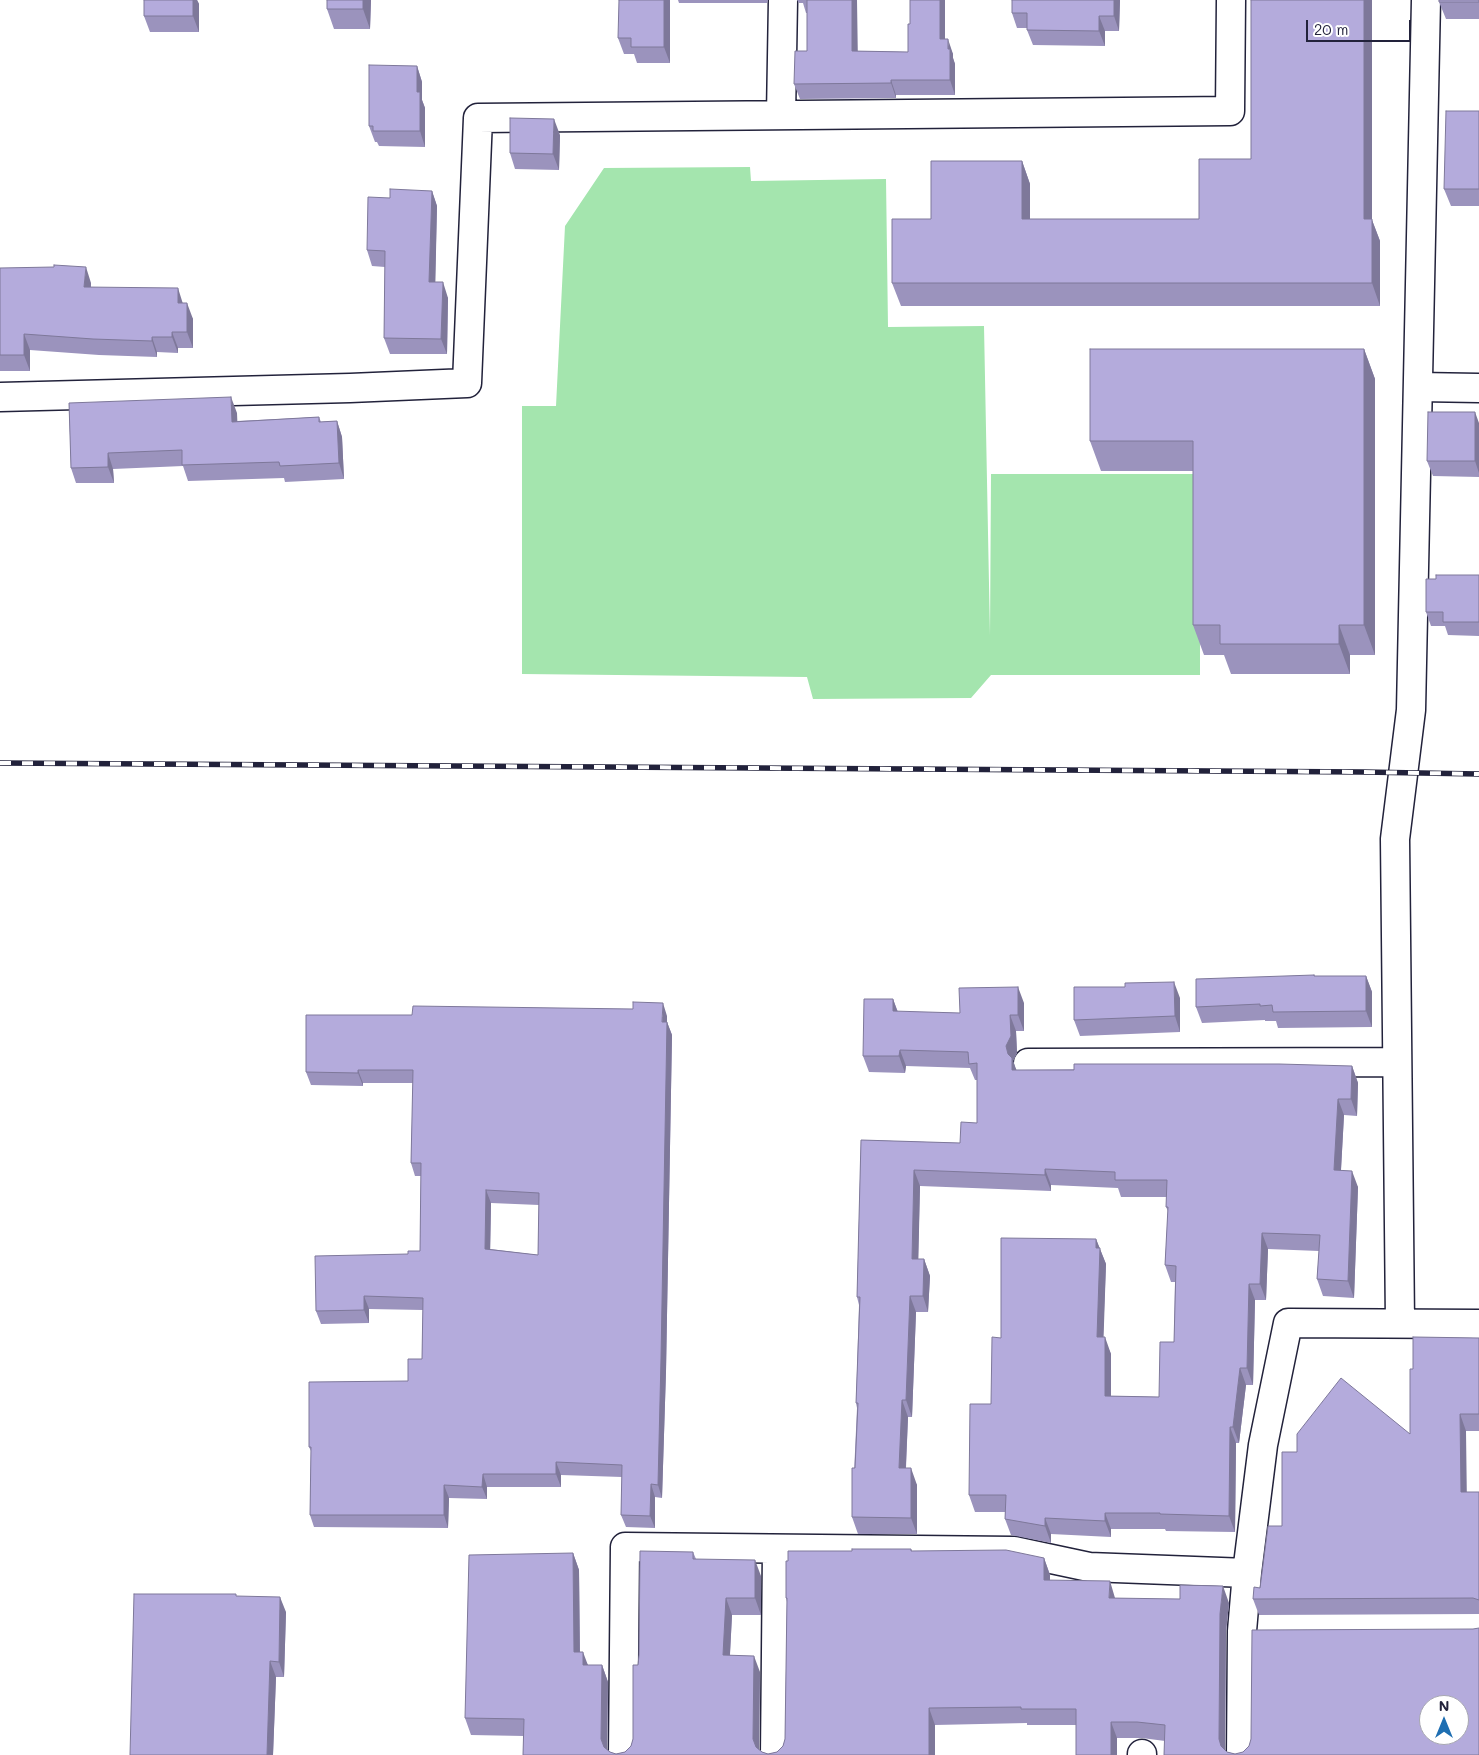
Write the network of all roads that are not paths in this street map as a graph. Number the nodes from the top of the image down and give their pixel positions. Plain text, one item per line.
1 (783, 0) edge
2 (1231, 0) edge
3 (1426, 0) edge
4 (782, 115) junction
5 (1419, 387) junction
6 (1479, 388) edge
7 (0, 397) edge
8 (1397, 1062) junction
9 (1028, 1063) dead end
10 (1400, 1323) junction
11 (1479, 1324) edge
12 (777, 1549) junction
13 (1247, 1573) junction
14 (1242, 1631) junction
15 (1271, 1631) edge
16 (623, 1755) edge
17 (775, 1755) edge
18 (1241, 1755) edge

1 - 4 street
2 - 4 street
3 - 5 street
4 - 7 street
5 - 6 street
5 - 8 street
8 - 9 street
8 - 10 street
10 - 11 street
10 - 13 street
12 - 13 street
12 - 16 street
12 - 17 street
13 - 14 street
14 - 15 street
14 - 18 street

